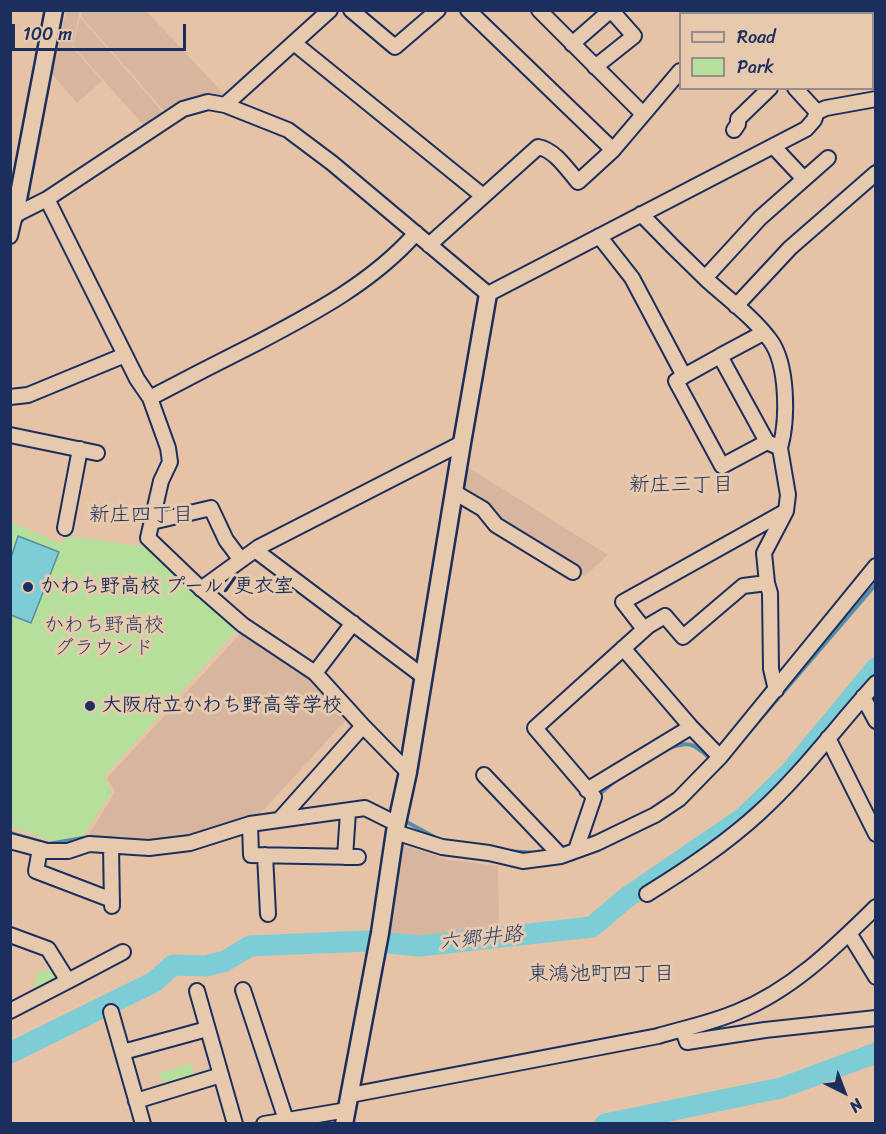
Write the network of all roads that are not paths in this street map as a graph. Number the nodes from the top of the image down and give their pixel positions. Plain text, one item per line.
1 (54, 10) edge
2 (351, 10) edge
3 (438, 10) edge
4 (468, 10) edge
5 (542, 12) edge
6 (323, 13) edge
7 (294, 43) junction
8 (572, 44) junction
9 (595, 67) junction
10 (679, 73) edge
11 (768, 90) edge
12 (797, 90) edge
13 (225, 105) junction
14 (874, 105) edge
15 (817, 112) junction
16 (643, 114) junction
17 (734, 130) dead end
18 (773, 146) junction
19 (613, 150) junction
20 (828, 158) dead end
21 (876, 173) edge
22 (804, 179) junction
23 (483, 196) junction
24 (47, 199) junction
25 (640, 214) junction
26 (13, 216) edge
27 (416, 233) junction
28 (10, 236) edge
29 (599, 236) junction
30 (429, 245) junction
31 (705, 278) junction
32 (489, 294) junction
33 (736, 306) junction
34 (763, 333) junction
35 (125, 355) junction
36 (720, 356) junction
37 (684, 376) junction
38 (10, 397) edge
39 (150, 398) junction
40 (10, 435) edge
41 (767, 442) junction
42 (462, 443) junction
43 (780, 448) junction
44 (80, 449) junction
45 (98, 453) dead end
46 (454, 492) junction
47 (786, 511) junction
48 (152, 522) junction
49 (65, 528) dead end
50 (255, 550) junction
51 (241, 560) junction
52 (876, 566) edge
53 (573, 572) dead end
54 (767, 583) junction
55 (201, 589) junction
56 (353, 623) junction
57 (645, 629) junction
58 (623, 648) junction
59 (315, 673) junction
60 (424, 676) junction
61 (876, 683) edge
62 (776, 690) junction
63 (863, 698) junction
64 (876, 721) edge
65 (363, 726) junction
66 (691, 727) junction
67 (828, 738) junction
68 (720, 757) junction
69 (408, 772) junction
70 (484, 776) dead end
71 (588, 790) junction
72 (348, 812) junction
73 (281, 818) junction
74 (250, 824) junction
75 (396, 828) junction
76 (876, 834) edge
77 (10, 841) edge
78 (111, 846) junction
79 (40, 849) junction
80 (576, 850) junction
81 (558, 852) junction
82 (265, 855) junction
83 (647, 894) dead end
84 (876, 907) edge
85 (268, 914) dead end
86 (849, 933) junction
87 (10, 935) edge
88 (123, 952) dead end
89 (876, 977) edge
90 (68, 981) junction
91 (243, 990) dead end
92 (197, 991) dead end
93 (10, 1011) edge
94 (111, 1012) dead end
95 (876, 1018) edge
96 (207, 1029) junction
97 (683, 1030) junction
98 (123, 1052) junction
99 (221, 1075) junction
100 (136, 1101) junction
101 (347, 1109) edge
102 (286, 1120) junction
103 (143, 1124) edge
104 (234, 1124) edge
105 (264, 1124) edge

1 - 26 street
2 - 3 street
4 - 19 street
5 - 8 street
6 - 7 street
7 - 13 street
7 - 23 street
8 - 9 street
8 - 9 street
9 - 16 street
10 - 16 street
11 - 17 street
12 - 15 street
13 - 24 street
13 - 27 street
14 - 15 street
15 - 18 street
16 - 19 street
18 - 22 street
18 - 25 street
19 - 23 street
20 - 22 street
21 - 33 street
22 - 31 street
23 - 30 street
24 - 26 street
24 - 35 street
25 - 29 street
25 - 31 street
26 - 28 street
27 - 30 street
27 - 39 street
29 - 32 street
29 - 37 street
30 - 32 street
31 - 33 street
32 - 42 street
33 - 34 street
34 - 36 street
34 - 43 street
35 - 38 street
35 - 39 street
36 - 37 street
36 - 41 street
37 - 41 street
39 - 48 street
40 - 44 street
41 - 43 street
42 - 46 street
42 - 50 street
43 - 47 street
44 - 45 street
44 - 49 street
46 - 53 street
46 - 60 street
47 - 54 street
47 - 57 street
48 - 51 street
48 - 55 street
50 - 51 street
50 - 56 street
51 - 55 street
52 - 62 street
54 - 57 street
54 - 62 street
55 - 59 street
56 - 59 street
56 - 60 street
57 - 58 street
58 - 66 street
58 - 71 street
59 - 65 street
60 - 69 street
61 - 63 street
62 - 68 street
63 - 64 street
63 - 67 street
65 - 69 street
65 - 73 street
66 - 68 street
66 - 71 street
67 - 76 street
67 - 83 street
68 - 80 street
69 - 75 street
70 - 81 street
71 - 80 street
72 - 73 street
72 - 75 street
72 - 82 street
73 - 74 street
74 - 78 street
74 - 82 street
75 - 81 street
75 - 101 street
77 - 79 street
78 - 79 street
78 - 79 street
80 - 81 street
82 - 85 street
84 - 86 street
86 - 89 street
86 - 97 street
87 - 90 street
88 - 90 street
90 - 93 street
91 - 102 street
92 - 96 street
94 - 98 street
95 - 97 street
96 - 98 street
96 - 99 street
97 - 101 street
98 - 100 street
99 - 100 street
99 - 104 street
100 - 103 street
101 - 102 street
102 - 105 street

